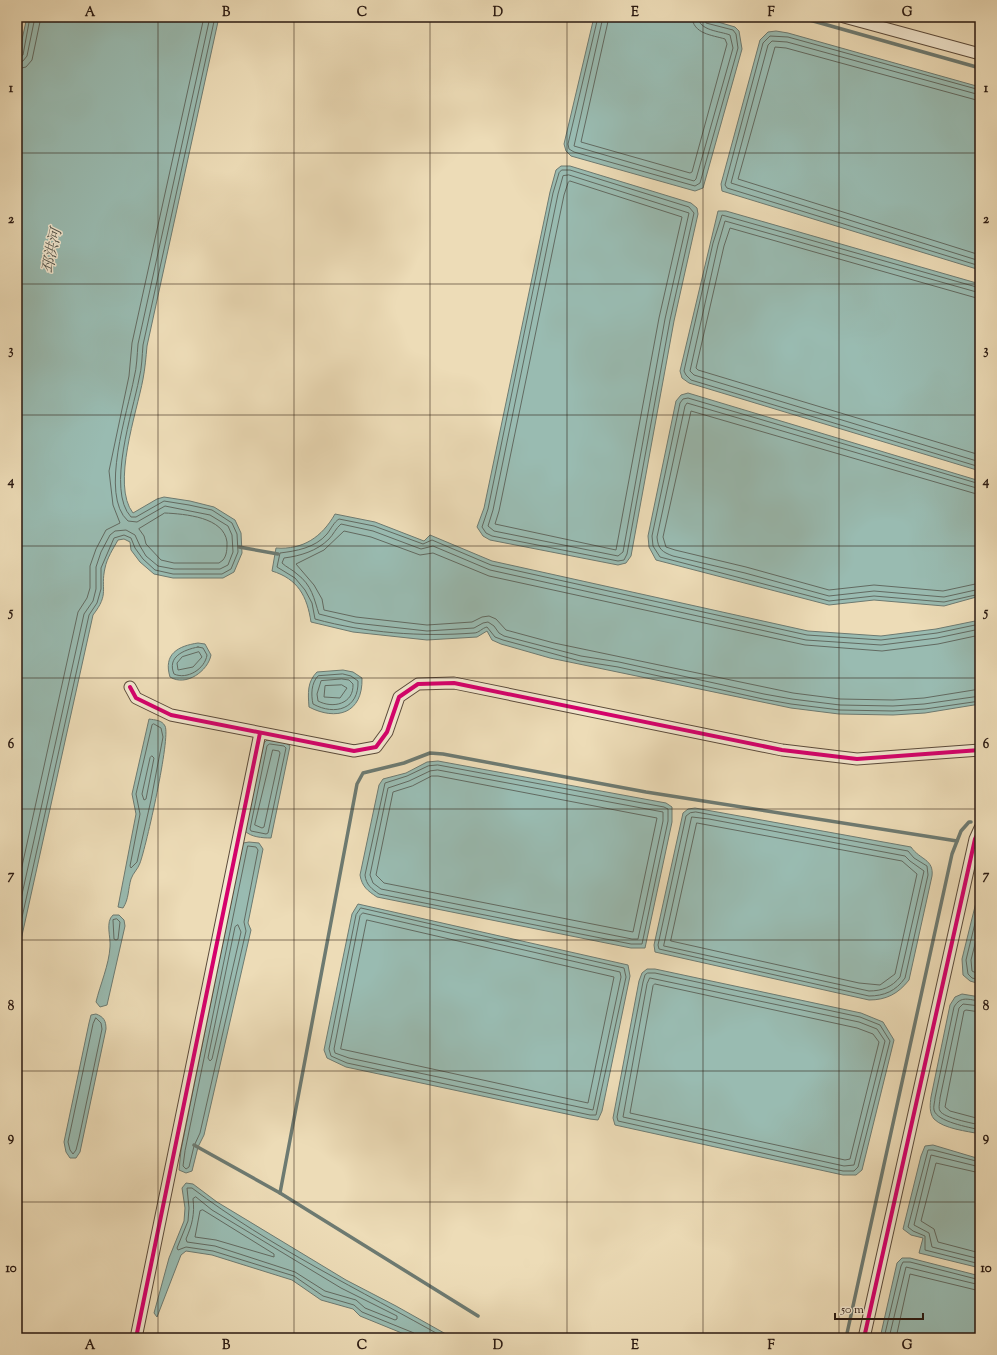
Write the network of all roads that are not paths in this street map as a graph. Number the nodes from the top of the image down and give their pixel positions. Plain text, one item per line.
1 (844, 17) edge
2 (980, 54) edge
3 (130, 686) dead end
4 (260, 733) junction
5 (980, 750) edge
6 (980, 828) edge
7 (136, 1338) edge
8 (864, 1338) edge

1 - 2 street
3 - 4 street
4 - 5 street
4 - 7 street
6 - 8 street

